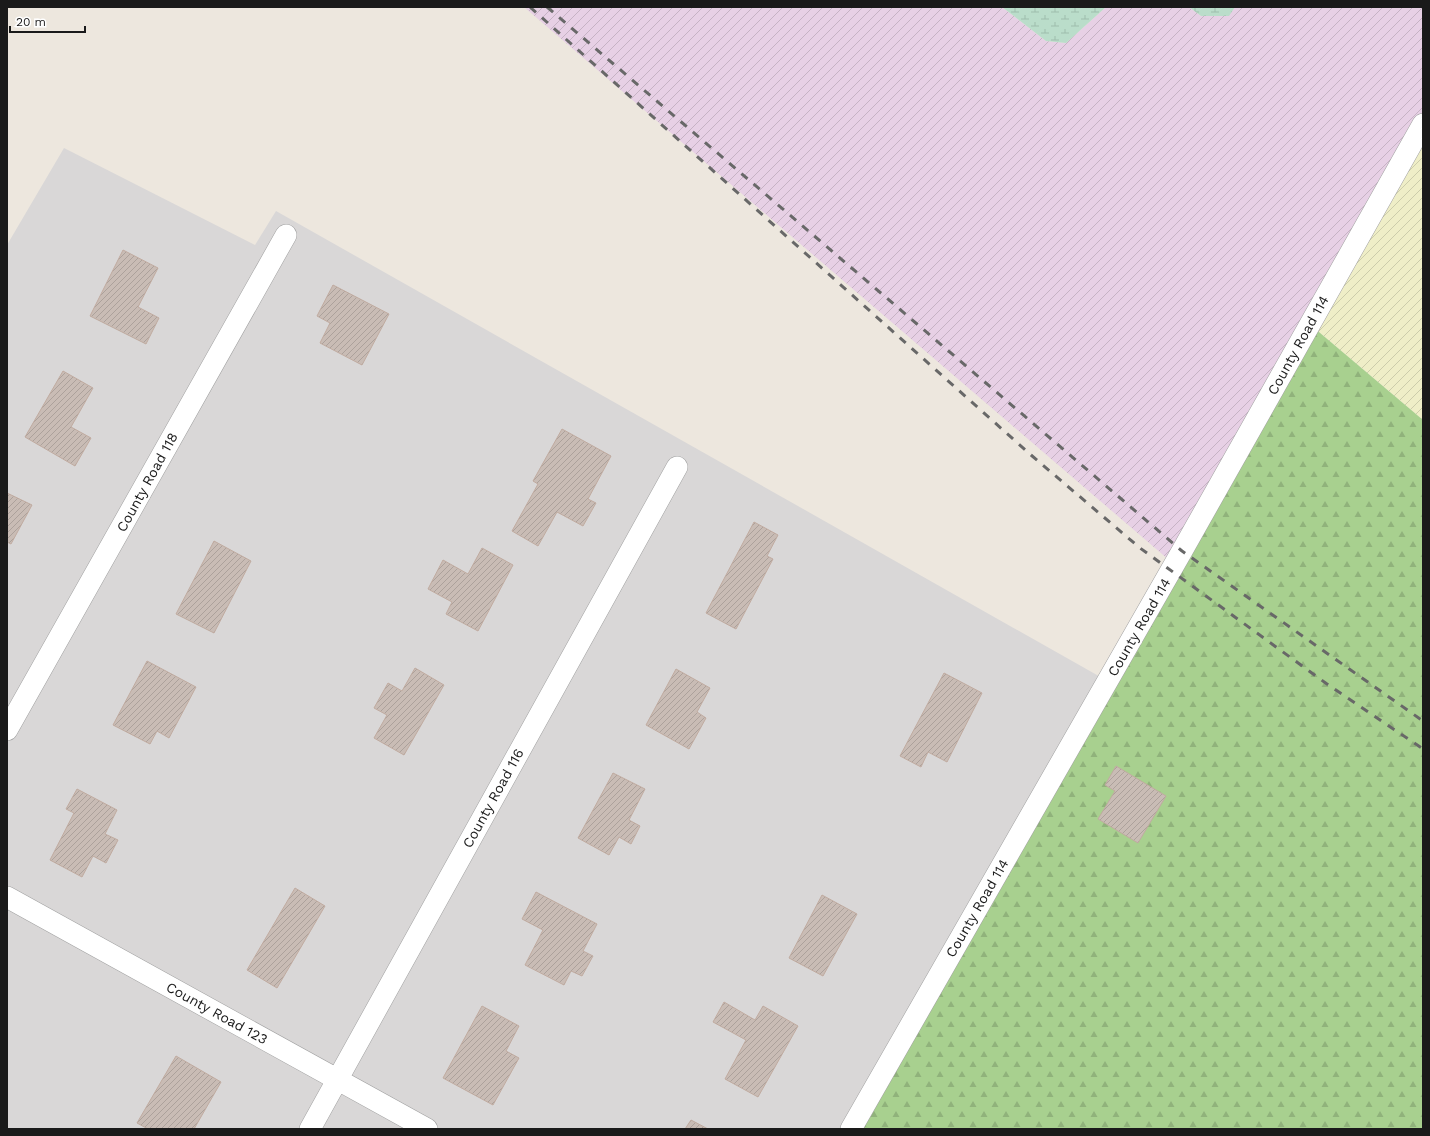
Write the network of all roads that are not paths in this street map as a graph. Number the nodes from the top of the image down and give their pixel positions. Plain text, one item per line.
1 (1423, 124) edge
2 (286, 235) dead end
3 (676, 467) dead end
4 (7, 730) edge
5 (7, 896) edge
6 (338, 1080) junction
7 (310, 1129) edge
8 (427, 1129) edge
9 (851, 1129) edge

1 - 9 street, County Road 114
2 - 4 street, County Road 118
3 - 6 street, County Road 116
5 - 6 street, County Road 123
6 - 7 street, County Road 116
6 - 8 street, County Road 123

